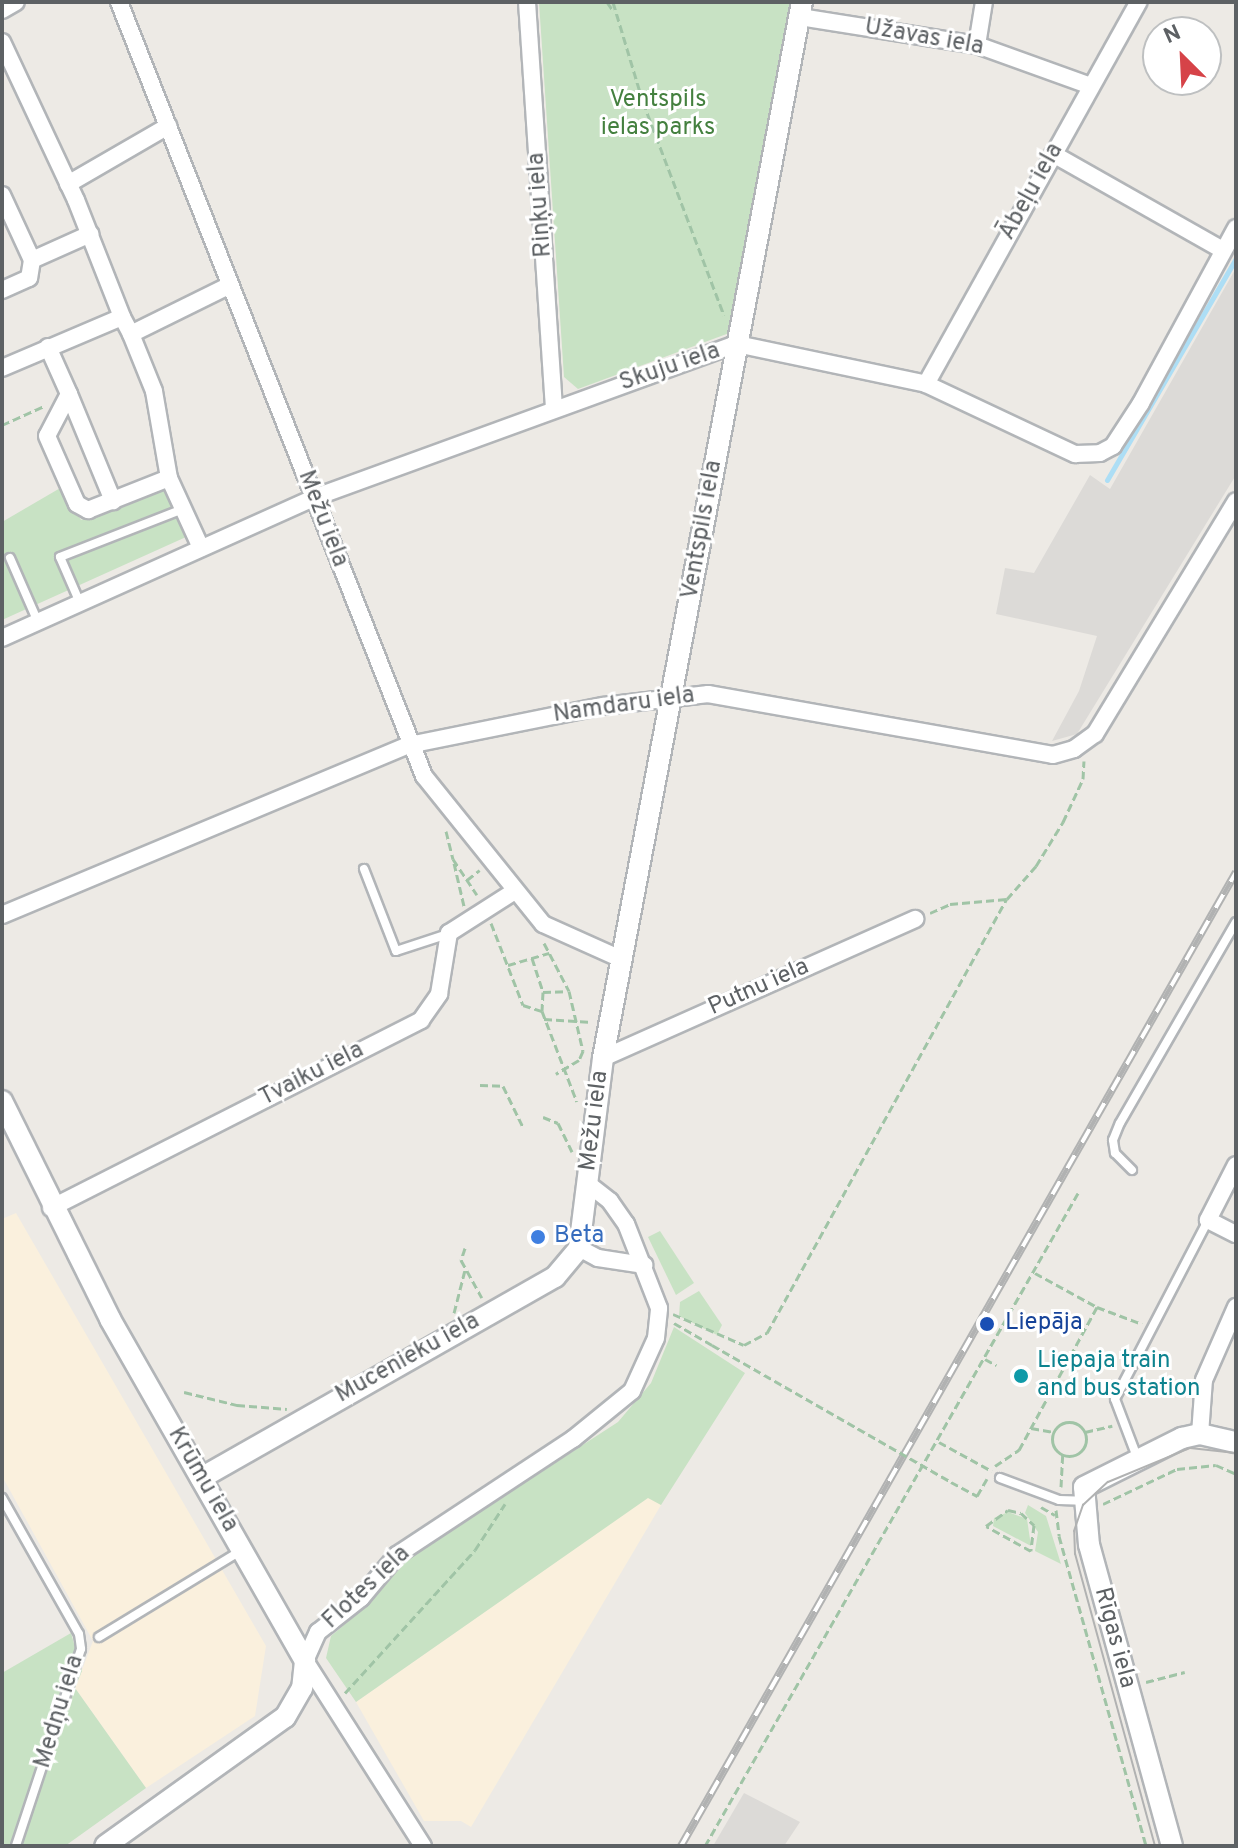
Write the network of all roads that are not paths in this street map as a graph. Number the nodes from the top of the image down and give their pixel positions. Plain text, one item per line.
1 (16, 2) edge
2 (119, 2) edge
3 (527, 2) edge
4 (984, 2) edge
5 (1139, 2) edge
6 (801, 9) edge
7 (2, 10) edge
8 (2, 42) edge
9 (977, 45) junction
10 (1091, 86) junction
11 (168, 126) junction
12 (1053, 154) junction
13 (68, 184) junction
14 (2, 195) edge
15 (1236, 228) edge
16 (90, 234) junction
17 (1223, 250) junction
18 (32, 260) junction
19 (230, 285) junction
20 (2, 290) edge
21 (122, 317) junction
22 (131, 334) junction
23 (737, 344) junction
24 (48, 347) junction
25 (2, 368) edge
26 (926, 384) junction
27 (69, 394) junction
28 (554, 409) junction
29 (169, 478) junction
30 (313, 498) junction
31 (113, 501) junction
32 (1236, 501) edge
33 (183, 509) junction
34 (201, 548) junction
35 (10, 558) dead end
36 (80, 603) junction
37 (38, 622) junction
38 (2, 638) edge
39 (672, 698) junction
40 (409, 745) junction
41 (364, 869) dead end
42 (515, 891) junction
43 (2, 915) edge
44 (915, 919) road end
45 (1236, 922) edge
46 (449, 933) junction
47 (623, 960) junction
48 (603, 1058) junction
49 (2, 1101) edge
50 (1236, 1165) edge
51 (1132, 1170) dead end
52 (588, 1184) junction
53 (51, 1208) junction
54 (1208, 1220) junction
55 (1236, 1234) edge
56 (579, 1248) junction
57 (644, 1265) junction
58 (1236, 1307) edge
59 (632, 1391) joint
60 (1200, 1434) junction
61 (1236, 1442) edge
62 (1137, 1457) junction
63 (201, 1478) junction
64 (1000, 1478) dead end
65 (2, 1498) edge
66 (1091, 1507) junction
67 (242, 1550) junction
68 (99, 1637) dead end
69 (305, 1661) junction
70 (16, 1846) edge
71 (105, 1846) edge
72 (423, 1846) edge
73 (1172, 1846) edge

1 - 7 street
2 - 11 street, Mežu iela
3 - 28 street, Riņķu iela
4 - 9 street
5 - 10 street, Ābeļu iela
6 - 9 street, Užavas iela
6 - 23 street, Ventspils iela
8 - 13 street
9 - 10 street, Užavas iela
10 - 12 street, Ābeļu iela
11 - 13 street
11 - 19 street, Mežu iela
12 - 17 street
12 - 26 street, Ābeļu iela
13 - 16 street
14 - 18 street
15 - 17 street, Skuju iela
16 - 18 street
16 - 21 street
17 - 26 street, Skuju iela
18 - 20 street
19 - 22 street
19 - 30 street, Mežu iela
21 - 22 street
21 - 24 street
22 - 29 street
23 - 26 street, Skuju iela
23 - 28 street, Skuju iela
23 - 39 street, Ventspils iela
24 - 25 street
24 - 27 street
27 - 31 street
27 - 31 street
28 - 30 street, Skuju iela
29 - 31 street
29 - 33 street
30 - 34 street, Skuju iela
30 - 40 street, Mežu iela
32 - 39 street, Namdaru iela
33 - 34 street
33 - 36 lane
34 - 36 street, Skuju iela
35 - 37 lane
36 - 37 street, Skuju iela
37 - 38 street, Skuju iela
39 - 40 street, Namdaru iela
39 - 47 street, Ventspils iela
40 - 42 street, Mežu iela
40 - 43 street, Namdaru iela
41 - 46 lane
42 - 46 street
42 - 47 street, Mežu iela
44 - 48 street, Putnu iela
45 - 51 lane
46 - 53 street, Tvaiku iela
47 - 48 street, Ventspils iela
48 - 52 street, Mežu iela
49 - 53 street, Krūmu iela
50 - 54 street
52 - 56 street, Mežu iela
52 - 57 street, Mežu iela
53 - 63 street, Krūmu iela
54 - 55 street
54 - 62 lane
56 - 57 street
56 - 63 street, Mucenieku iela
57 - 59 street, Mežu iela
58 - 60 street
59 - 69 street, Flotes iela
60 - 61 street
60 - 62 street
62 - 66 street
63 - 67 street, Krūmu iela
64 - 66 lane
65 - 70 lane, Medņu iela
66 - 73 street, Rīgas iela
67 - 68 lane
67 - 69 street, Krūmu iela
69 - 71 street, Flotes iela
69 - 72 street, Krūmu iela

